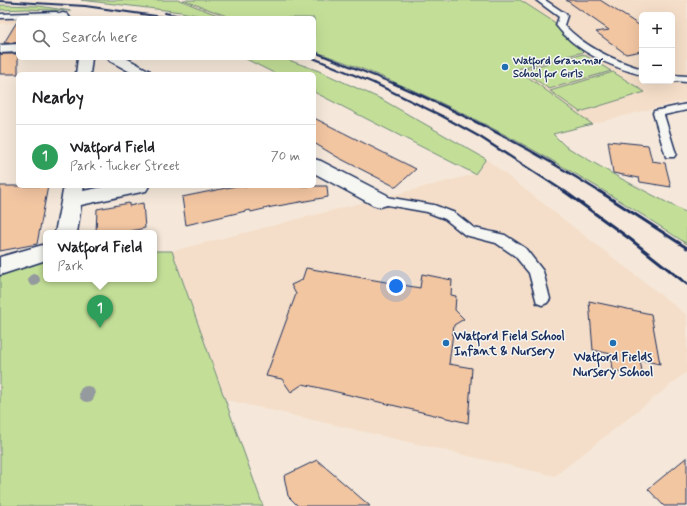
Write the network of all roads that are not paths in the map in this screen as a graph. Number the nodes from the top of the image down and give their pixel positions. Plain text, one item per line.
1 (540, 0) edge
2 (0, 16) edge
3 (61, 16) edge
4 (16, 48) edge
5 (0, 49) edge
6 (85, 60) edge
7 (119, 60) edge
8 (639, 71) edge
9 (83, 72) edge
10 (141, 72) edge
11 (675, 78) edge
12 (687, 79) edge
13 (687, 107) edge
14 (670, 154) dead end
15 (316, 166) edge
16 (120, 188) edge
17 (73, 193) edge
18 (380, 200) joint
19 (67, 230) edge
20 (43, 253) edge
21 (0, 266) edge
22 (542, 299) dead end

1 - 8 lane
2 - 3 lane
4 - 5 street
6 - 9 street
7 - 10 street
11 - 12 lane
13 - 14 lane
15 - 18 street
16 - 17 street
17 - 19 street
18 - 22 lane
20 - 21 street

